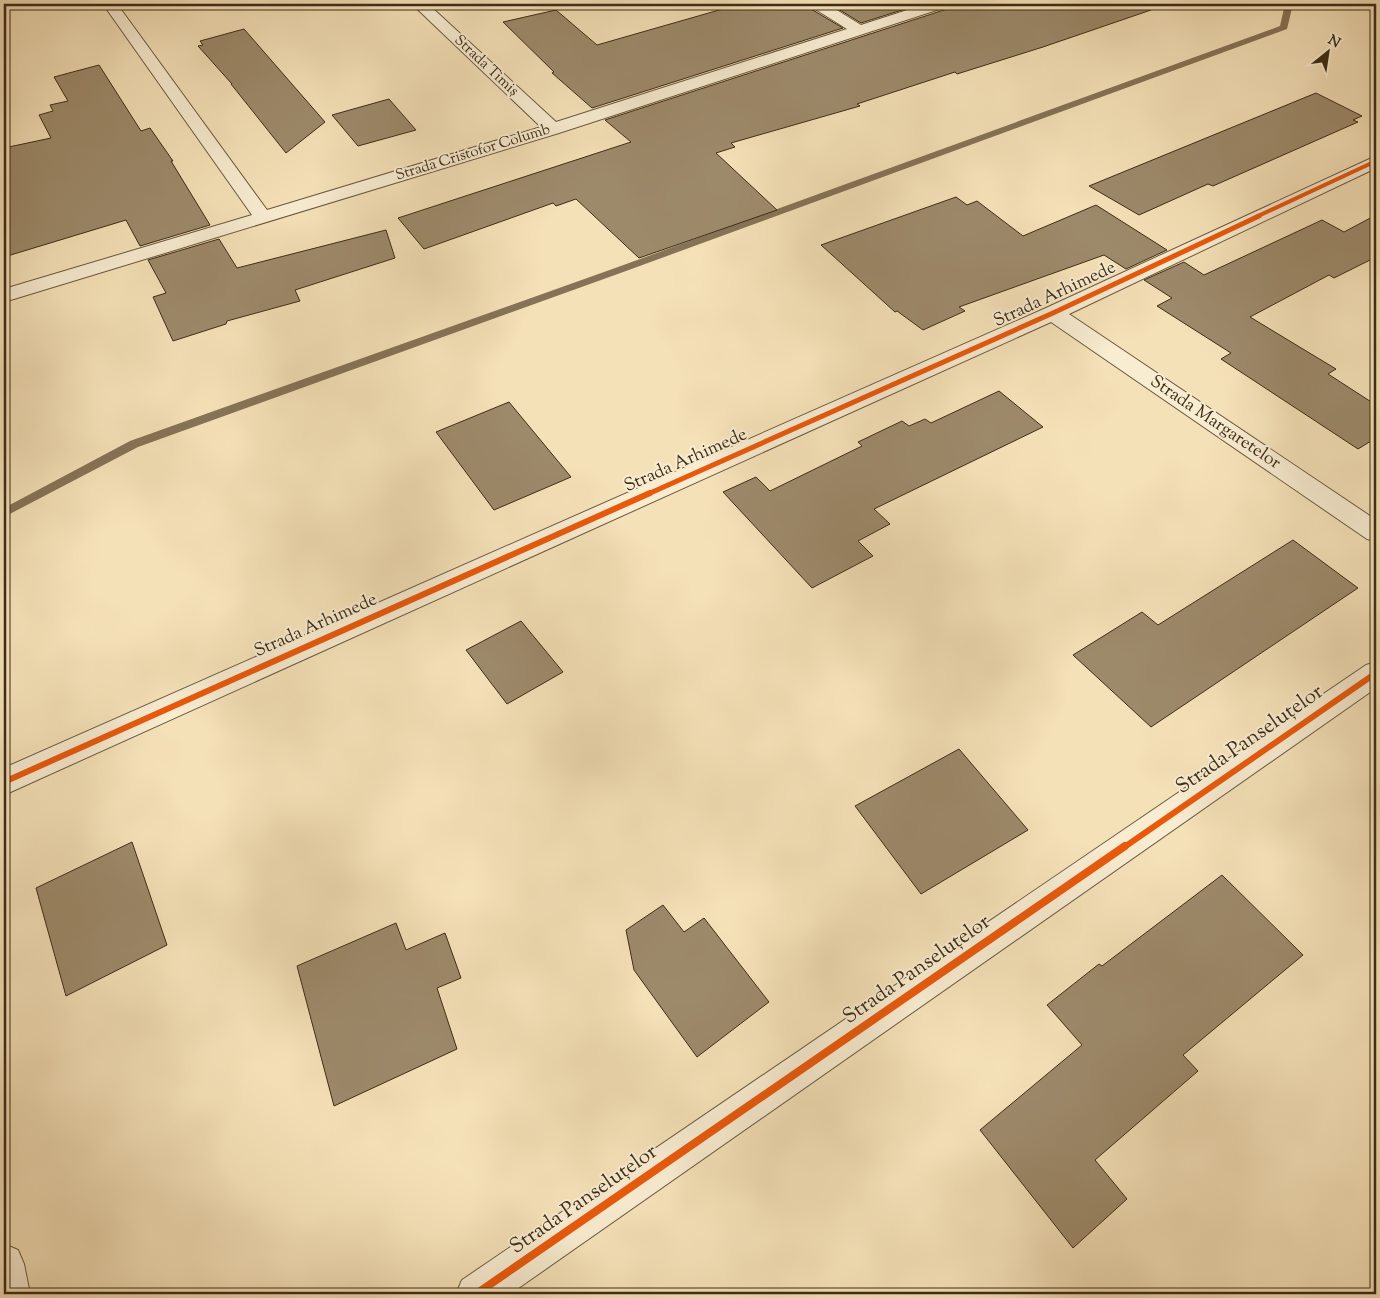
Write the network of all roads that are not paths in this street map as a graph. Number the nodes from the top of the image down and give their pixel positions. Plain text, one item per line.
1 (110, 4) edge
2 (419, 4) edge
3 (817, 4) edge
4 (941, 4) edge
5 (859, 30) junction
6 (553, 129) junction
7 (1376, 161) edge
8 (262, 217) junction
9 (4, 296) edge
10 (1053, 313) junction
11 (1376, 532) edge
12 (1376, 673) edge
13 (4, 782) edge
14 (4, 1264) edge
15 (10, 1294) edge
16 (476, 1294) edge

1 - 8 street
2 - 6 street, Strada Timiș
3 - 5 street
4 - 5 street, Strada Cristofor Columb
5 - 6 street, Strada Cristofor Columb
6 - 8 street, Strada Cristofor Columb
7 - 10 street, Strada Arhimede
8 - 9 street, Strada Cristofor Columb
10 - 11 street, Strada Margaretelor
10 - 13 street, Strada Arhimede
12 - 16 street, Strada Panseluțelor
14 - 15 street

